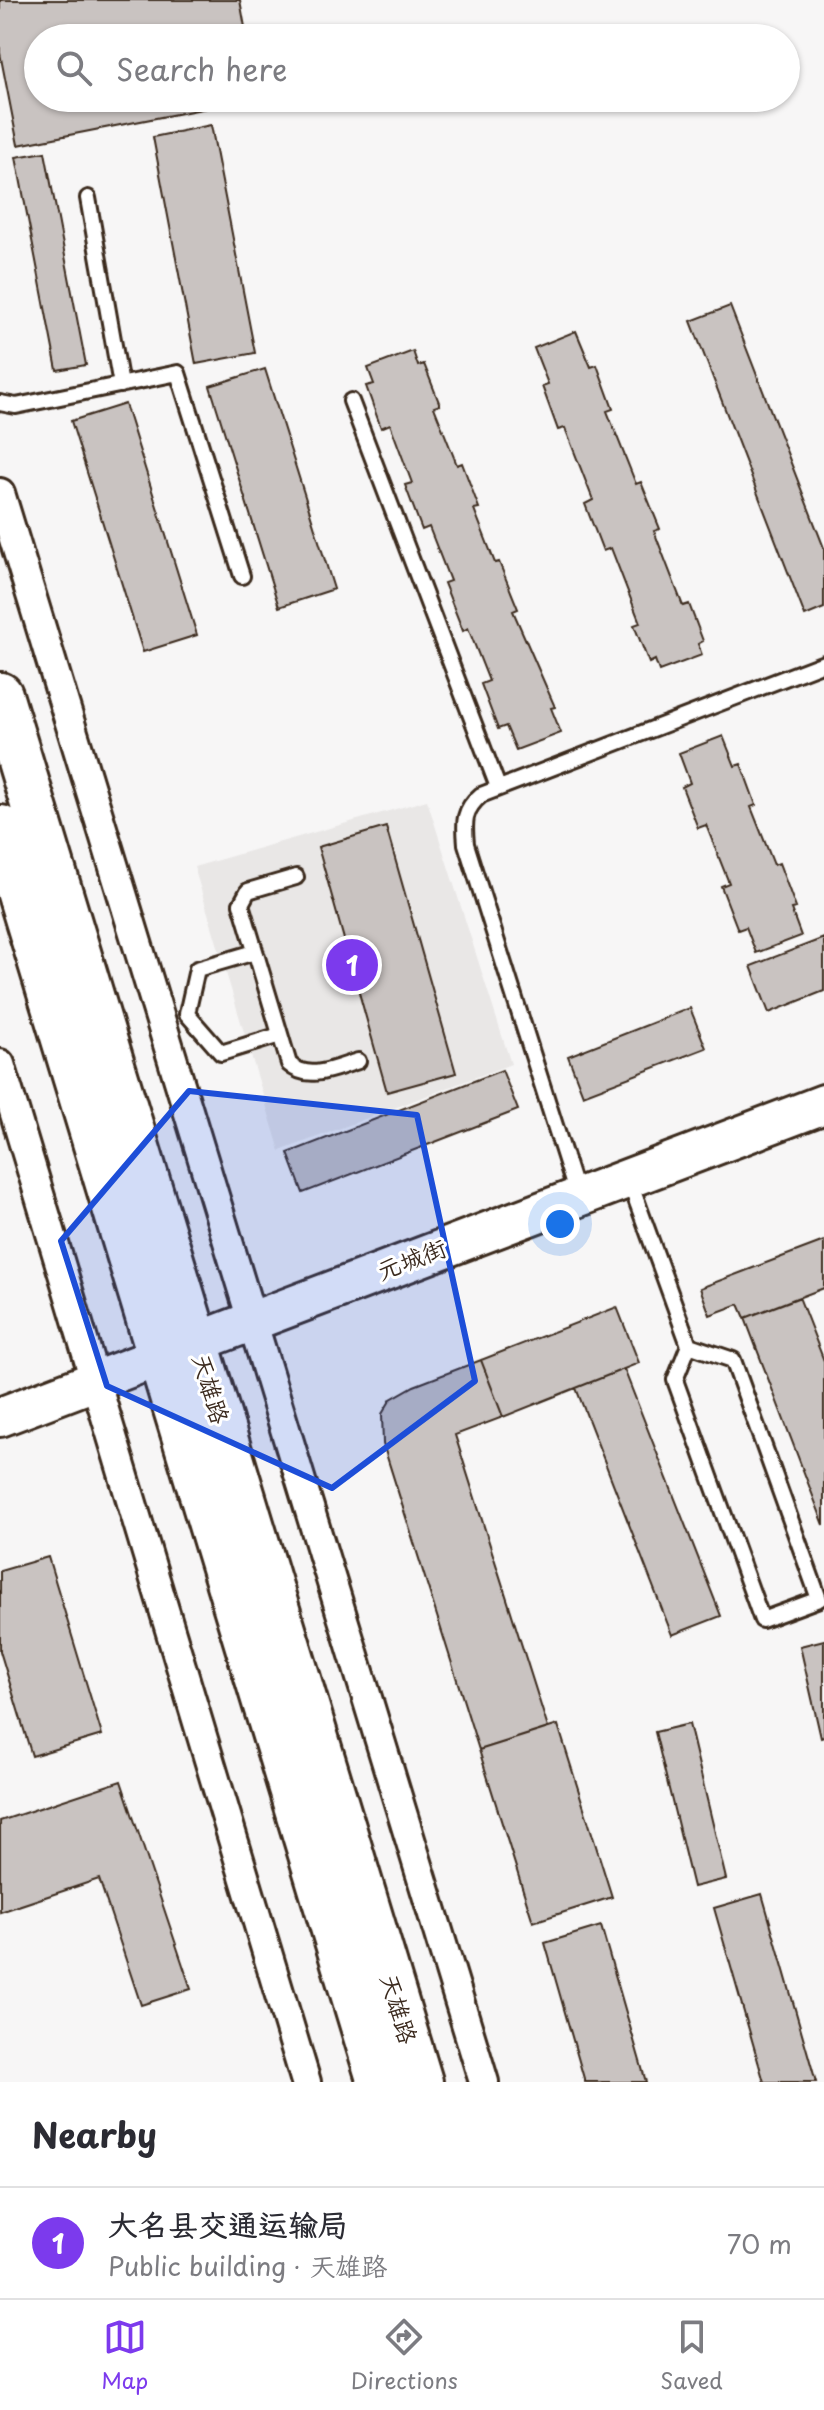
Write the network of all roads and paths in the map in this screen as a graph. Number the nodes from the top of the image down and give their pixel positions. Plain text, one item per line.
1 (88, 198) dead end
2 (121, 385) junction
3 (351, 401) dead end
4 (0, 403) edge
5 (0, 493) edge
6 (242, 576) dead end
7 (824, 663) edge
8 (0, 695) edge
9 (498, 787) junction
10 (0, 828) edge
11 (296, 877) dead end
12 (255, 952) junction
13 (280, 1035) junction
14 (358, 1061) dead end
15 (0, 1064) edge
16 (824, 1104) edge
17 (6, 1105) edge
18 (629, 1178) junction
19 (578, 1197) junction
20 (251, 1321) junction
21 (689, 1345) junction
22 (178, 1349) junction
23 (95, 1381) junction
24 (0, 1417) edge
25 (306, 2082) edge
26 (380, 2082) edge
27 (420, 2082) edge
28 (484, 2082) edge

1 - 2 lane
2 - 4 lane
2 - 6 lane
3 - 9 lane
5 - 20 street
7 - 9 lane
8 - 22 main road, 天雄路
9 - 19 lane
10 - 22 main road, 天雄路
11 - 12 lane
12 - 13 lane
12 - 13 lane
13 - 14 lane
15 - 17 street
16 - 18 street, 元城街
17 - 23 street
18 - 19 street, 元城街
18 - 21 lane
19 - 20 street, 元城街
20 - 22 street, 元城街
20 - 28 street
21 - 21 lane
22 - 23 street, 元城街
22 - 26 main road, 天雄路
22 - 27 main road, 天雄路
23 - 24 street, 元城街
23 - 25 street

